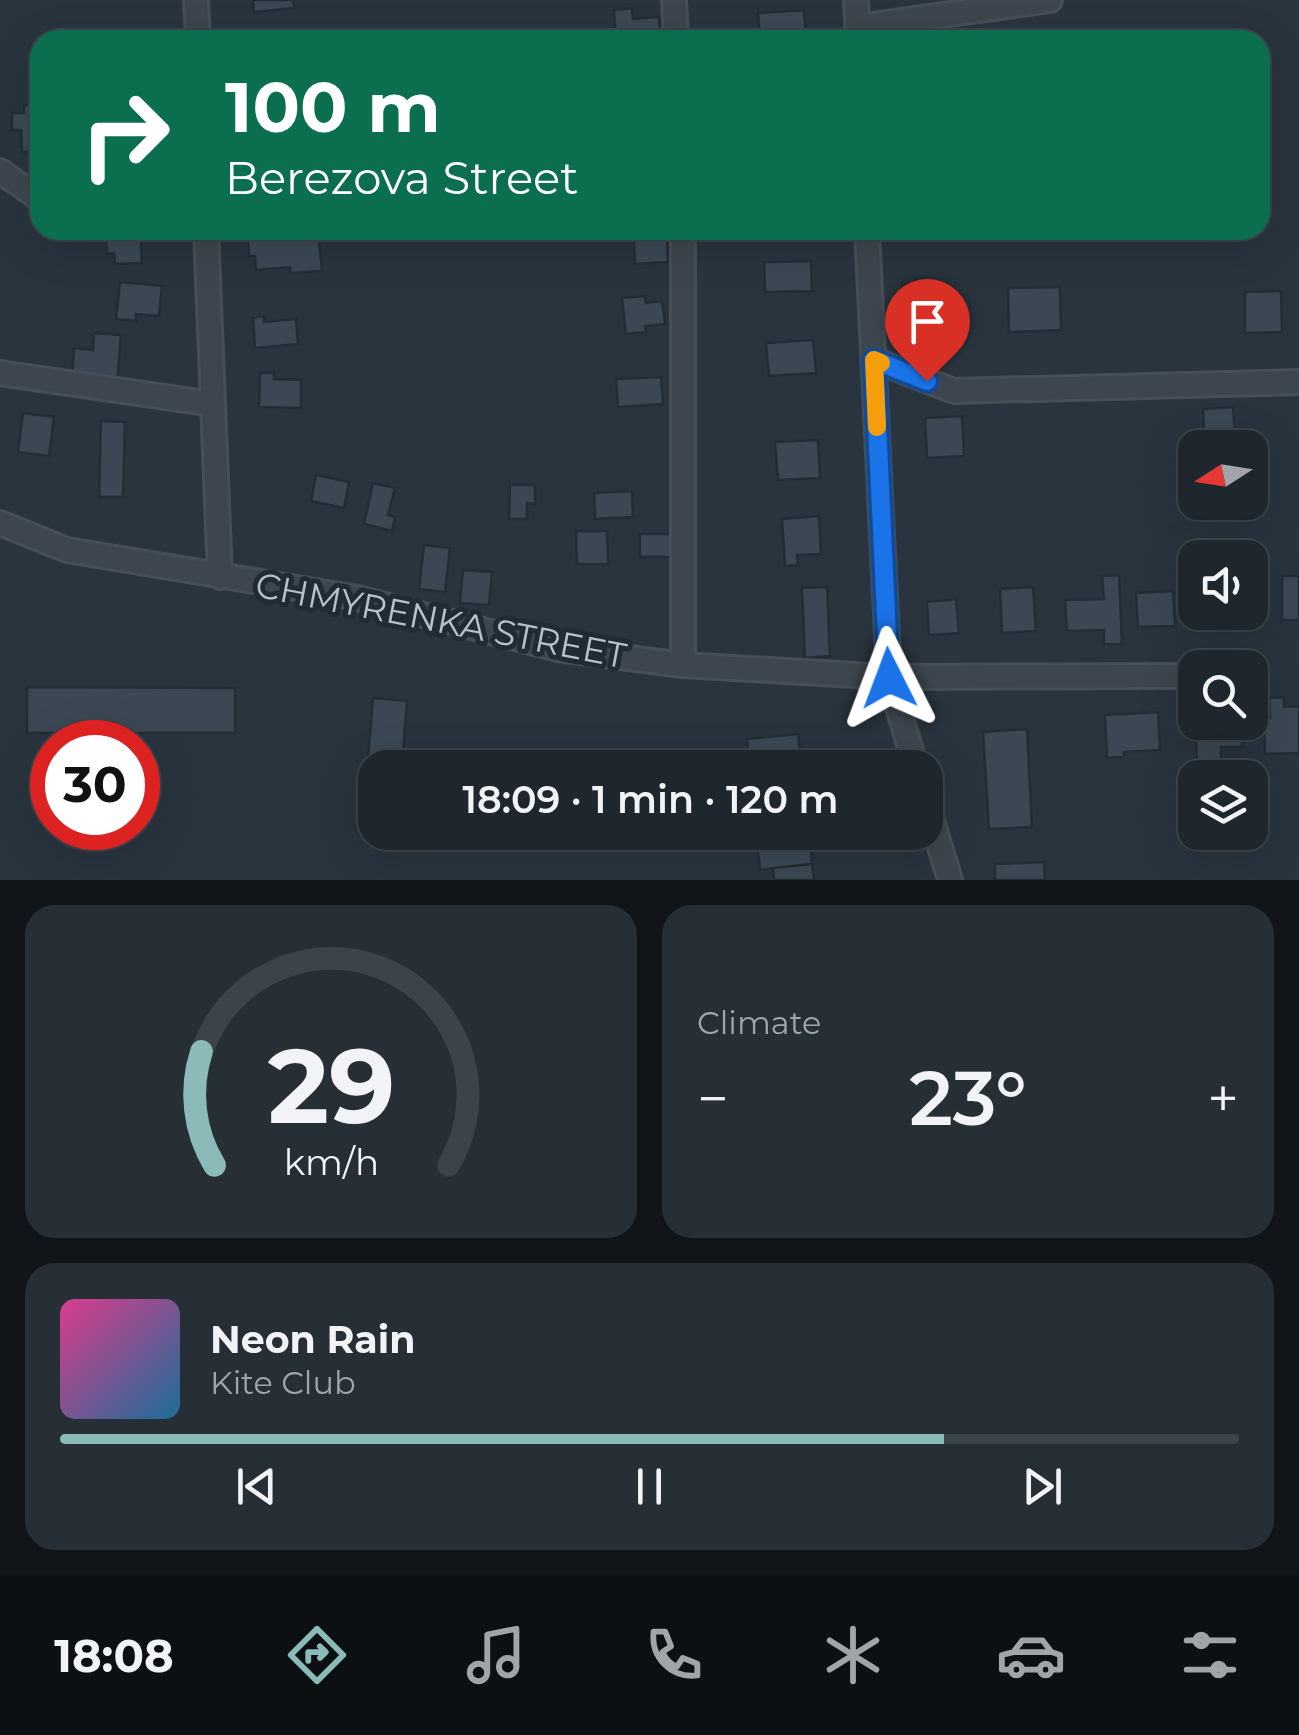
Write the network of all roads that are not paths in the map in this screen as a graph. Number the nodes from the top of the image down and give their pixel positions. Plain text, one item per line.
1 (196, 0) edge
2 (674, 0) edge
3 (856, 0) edge
4 (1050, 0) edge
5 (198, 30) edge
6 (676, 30) edge
7 (858, 30) edge
8 (875, 30) edge
9 (0, 171) edge
10 (30, 192) edge
11 (206, 240) edge
12 (682, 240) edge
13 (868, 240) edge
14 (874, 360) junction
15 (0, 373) edge
16 (1299, 382) edge
17 (213, 404) junction
18 (0, 523) edge
19 (220, 577) junction
20 (683, 665) junction
21 (1178, 676) edge
22 (889, 678) junction
23 (911, 750) edge
24 (941, 850) edge
25 (950, 880) edge

1 - 5 street
2 - 6 street
3 - 7 street
4 - 8 street
9 - 10 street
11 - 17 street
12 - 20 street
13 - 14 street
14 - 16 street
14 - 22 street
15 - 17 street
17 - 19 street
18 - 19 street, CHMYRENKA STREET
19 - 20 street, CHMYRENKA STREET
20 - 22 street, CHMYRENKA STREET
21 - 22 street, CHMYRENKA STREET
22 - 23 street
24 - 25 street

